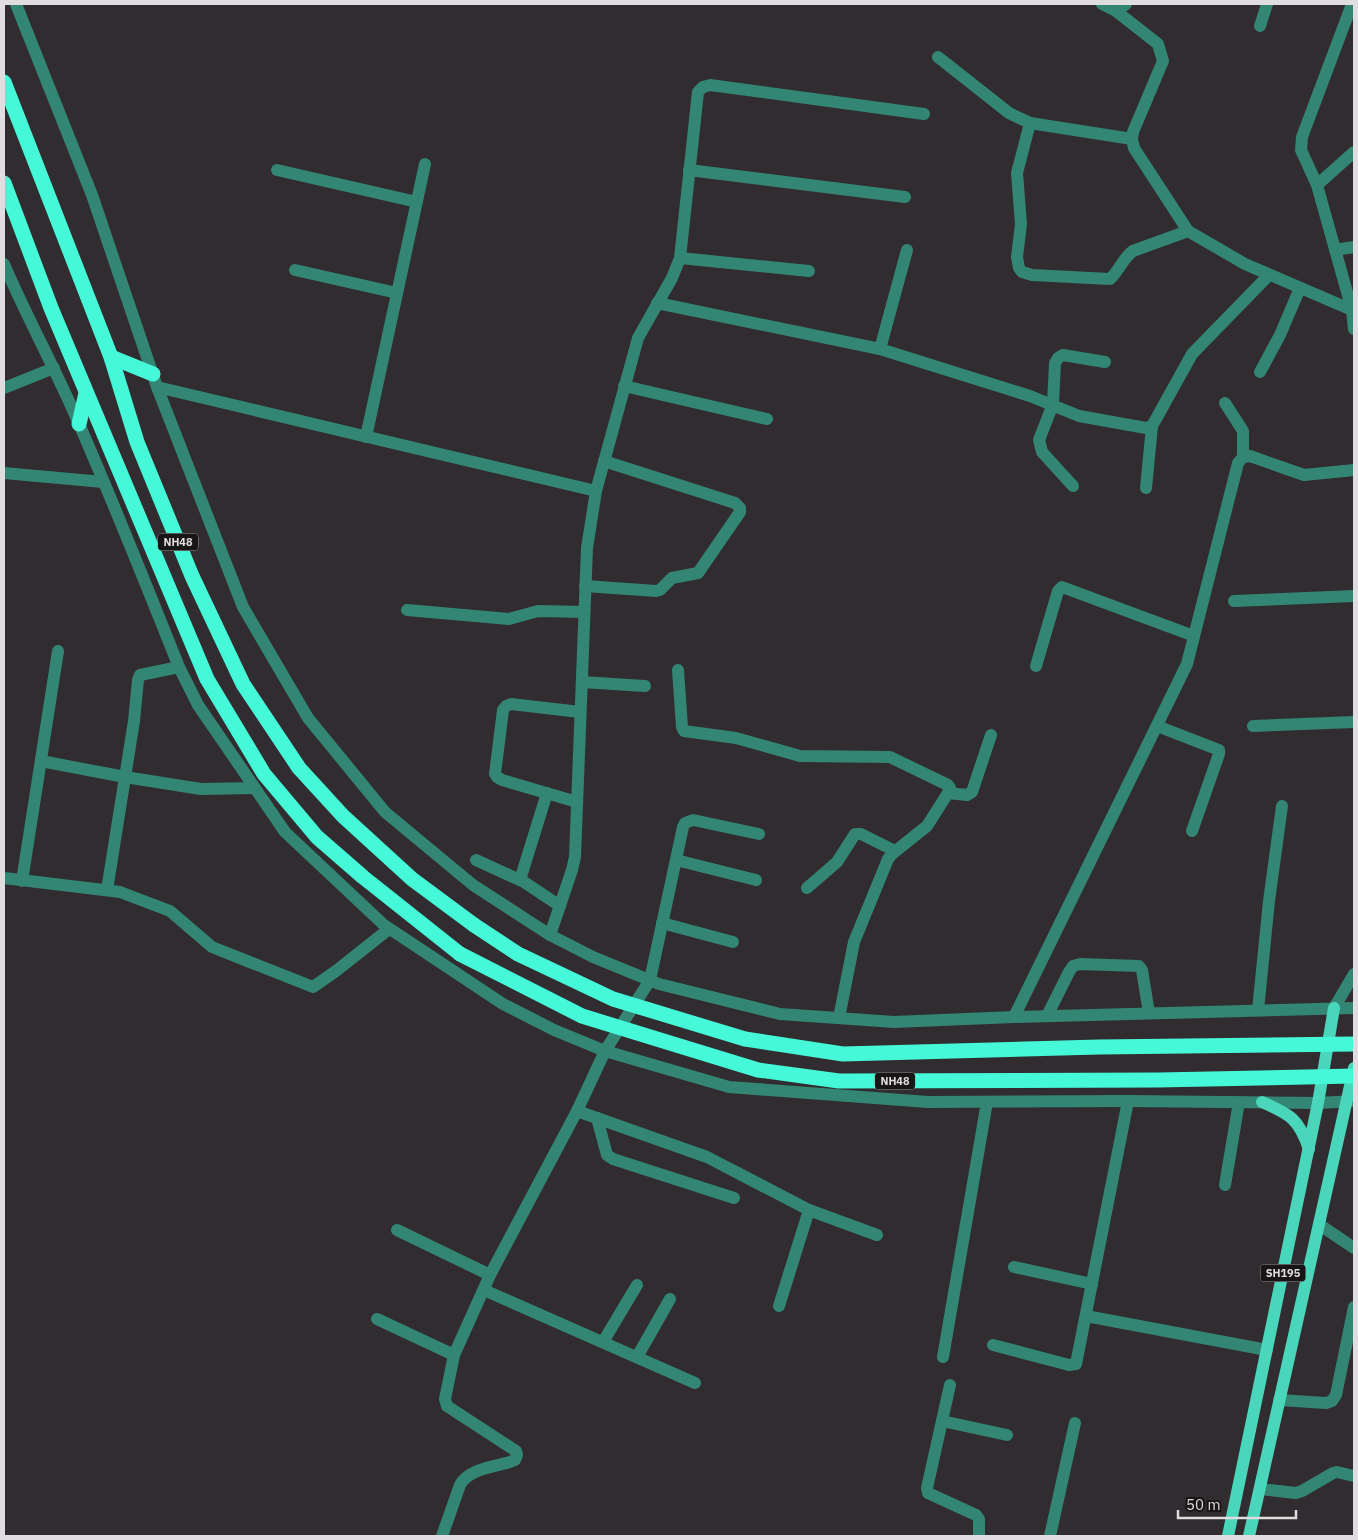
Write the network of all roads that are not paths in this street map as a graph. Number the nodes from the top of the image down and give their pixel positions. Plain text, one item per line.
1 (16, 4) edge
2 (1102, 4) edge
3 (1266, 4) edge
4 (1352, 4) edge
5 (1121, 7) edge
6 (1260, 26) dead end
7 (938, 58) dead end
8 (4, 82) edge
9 (924, 114) dead end
10 (1030, 123) junction
11 (1132, 140) junction
12 (1354, 152) edge
13 (425, 164) dead end
14 (277, 170) dead end
15 (689, 170) junction
16 (4, 183) edge
17 (1317, 185) junction
18 (904, 197) dead end
19 (417, 202) junction
20 (1188, 231) junction
21 (1354, 247) edge
22 (907, 250) dead end
23 (1335, 250) junction
24 (680, 258) junction
25 (4, 264) edge
26 (295, 270) dead end
27 (809, 271) dead end
28 (1269, 275) junction
29 (1300, 288) junction
30 (397, 293) junction
31 (657, 303) junction
32 (1352, 310) junction
33 (1354, 329) edge
34 (880, 349) junction
35 (111, 357) junction
36 (1105, 362) dead end
37 (54, 368) junction
38 (1260, 372) dead end
39 (155, 381) junction
40 (624, 386) junction
41 (4, 388) edge
42 (86, 393) junction
43 (1225, 403) dead end
44 (1053, 404) junction
45 (767, 419) dead end
46 (79, 424) junction
47 (1152, 426) junction
48 (366, 437) junction
49 (1242, 457) junction
50 (604, 461) junction
51 (1354, 470) edge
52 (4, 473) edge
53 (103, 482) junction
54 (1073, 486) dead end
55 (1146, 488) dead end
56 (596, 491) junction
57 (585, 586) junction
58 (1354, 596) edge
59 (1234, 601) dead end
60 (407, 610) dead end
61 (584, 612) junction
62 (1194, 636) junction
63 (58, 651) dead end
64 (1036, 666) dead end
65 (179, 667) junction
66 (678, 670) dead end
67 (582, 682) junction
68 (645, 686) dead end
69 (580, 712) junction
70 (1354, 722) edge
71 (1157, 726) junction
72 (1253, 726) dead end
73 (991, 735) dead end
74 (41, 761) junction
75 (125, 777) junction
76 (255, 788) junction
77 (547, 793) junction
78 (948, 793) junction
79 (577, 802) junction
80 (1282, 806) dead end
81 (1192, 831) dead end
82 (759, 834) dead end
83 (895, 851) junction
84 (476, 860) dead end
85 (676, 860) junction
86 (4, 878) edge
87 (520, 880) junction
88 (756, 880) dead end
89 (22, 881) junction
90 (807, 888) dead end
91 (107, 890) junction
92 (560, 906) junction
93 (662, 923) junction
94 (389, 928) junction
95 (550, 935) junction
96 (733, 942) dead end
97 (1354, 974) edge
98 (645, 977) junction
99 (1334, 1008) junction
100 (1354, 1008) edge
101 (1258, 1010) junction
102 (1149, 1013) junction
103 (1047, 1016) junction
104 (1014, 1017) junction
105 (838, 1018) junction
106 (1354, 1044) edge
107 (599, 1048) junction
108 (1354, 1068) edge
109 (1354, 1076) edge
110 (1128, 1101) junction
111 (1350, 1101) edge
112 (987, 1102) junction
113 (1239, 1102) junction
114 (1262, 1102) junction
115 (1318, 1103) junction
116 (578, 1111) junction
117 (597, 1118) junction
118 (1309, 1149) junction
119 (1226, 1185) dead end
120 (734, 1198) dead end
121 (809, 1210) junction
122 (1320, 1225) junction
123 (397, 1230) dead end
124 (877, 1235) dead end
125 (1354, 1248) edge
126 (1014, 1267) dead end
127 (490, 1275) junction
128 (1092, 1284) junction
129 (637, 1285) dead end
130 (484, 1290) junction
131 (670, 1299) dead end
132 (780, 1306) dead end
133 (1354, 1307) edge
134 (1086, 1316) junction
135 (377, 1319) dead end
136 (603, 1342) junction
137 (993, 1345) dead end
138 (1267, 1350) junction
139 (454, 1355) junction
140 (637, 1357) junction
141 (943, 1358) dead end
142 (695, 1383) dead end
143 (950, 1385) dead end
144 (1280, 1400) junction
145 (942, 1421) junction
146 (1075, 1423) dead end
147 (1007, 1435) dead end
148 (1354, 1476) edge
149 (1260, 1489) junction
150 (442, 1536) edge
151 (979, 1536) edge
152 (1050, 1536) edge
153 (1228, 1536) edge
154 (1249, 1536) edge

1 - 39 street
2 - 5 street
3 - 6 street
4 - 17 street
5 - 11 street
7 - 10 street
8 - 35 highway, NH48
9 - 15 street
10 - 11 street
10 - 20 street
11 - 20 street
12 - 17 street
13 - 19 street
14 - 19 street
15 - 18 street
15 - 24 street
16 - 42 highway, NH48
17 - 23 street
19 - 30 street
20 - 28 street
21 - 23 street
22 - 34 street
23 - 32 street
24 - 27 street
24 - 31 street
25 - 37 street
26 - 30 street
28 - 29 street
28 - 47 street
29 - 32 street
29 - 38 street
30 - 48 street
31 - 34 street
31 - 40 street
32 - 33 street
34 - 44 street
35 - 39 highway
35 - 106 highway, NH48, bridge
36 - 44 street
37 - 41 street
37 - 46 street
39 - 48 street
39 - 95 street
40 - 45 street
40 - 50 street
42 - 46 highway
42 - 109 highway, NH48, bridge
43 - 49 street
44 - 47 street
44 - 54 street
46 - 53 street
47 - 55 street
48 - 56 street
49 - 51 street
49 - 62 street
50 - 56 street
50 - 57 street
52 - 53 street
53 - 65 street
56 - 57 street
57 - 61 street
58 - 59 street
60 - 61 street
61 - 67 street
62 - 64 street
62 - 71 street
63 - 74 street
65 - 75 street
65 - 76 street
66 - 78 street
67 - 68 street
67 - 69 street
69 - 77 street
69 - 79 street
70 - 72 street
71 - 81 street
71 - 104 street
73 - 78 street
74 - 75 street
74 - 89 street
75 - 76 street
75 - 91 street
76 - 94 street
77 - 79 street
77 - 87 street
78 - 83 street
79 - 92 street
80 - 101 street
82 - 85 street
83 - 90 street
83 - 105 street
84 - 87 street
85 - 88 street
85 - 93 street
86 - 89 street
87 - 92 street
89 - 91 street
91 - 94 street
92 - 95 street
93 - 96 street
93 - 98 street
94 - 107 street
95 - 98 street
97 - 99 street
98 - 105 street
98 - 107 street
99 - 100 street
99 - 101 street
99 - 115 main road, SH195
101 - 102 street
102 - 103 street
102 - 103 street
103 - 104 street
104 - 105 street
107 - 112 street
107 - 116 street
108 - 111 main road
110 - 112 street
110 - 113 street
110 - 128 street
111 - 115 street
111 - 122 main road
112 - 141 street
113 - 114 street
113 - 119 street
114 - 115 street
114 - 118 main road
115 - 118 main road, SH195
116 - 117 street
116 - 127 street
117 - 120 street
117 - 121 street
118 - 138 main road, SH195
121 - 124 street
121 - 132 street
122 - 125 street
122 - 144 main road
123 - 127 street
126 - 128 street
127 - 130 street
128 - 134 street
129 - 136 street
130 - 136 street
130 - 139 street
131 - 140 street
133 - 144 street
134 - 137 street
134 - 138 street
135 - 139 street
136 - 140 street
138 - 153 main road, SH195
139 - 150 street
140 - 142 street
143 - 145 street
144 - 149 main road
145 - 147 street
145 - 151 street
146 - 152 street
148 - 149 street
149 - 154 main road

